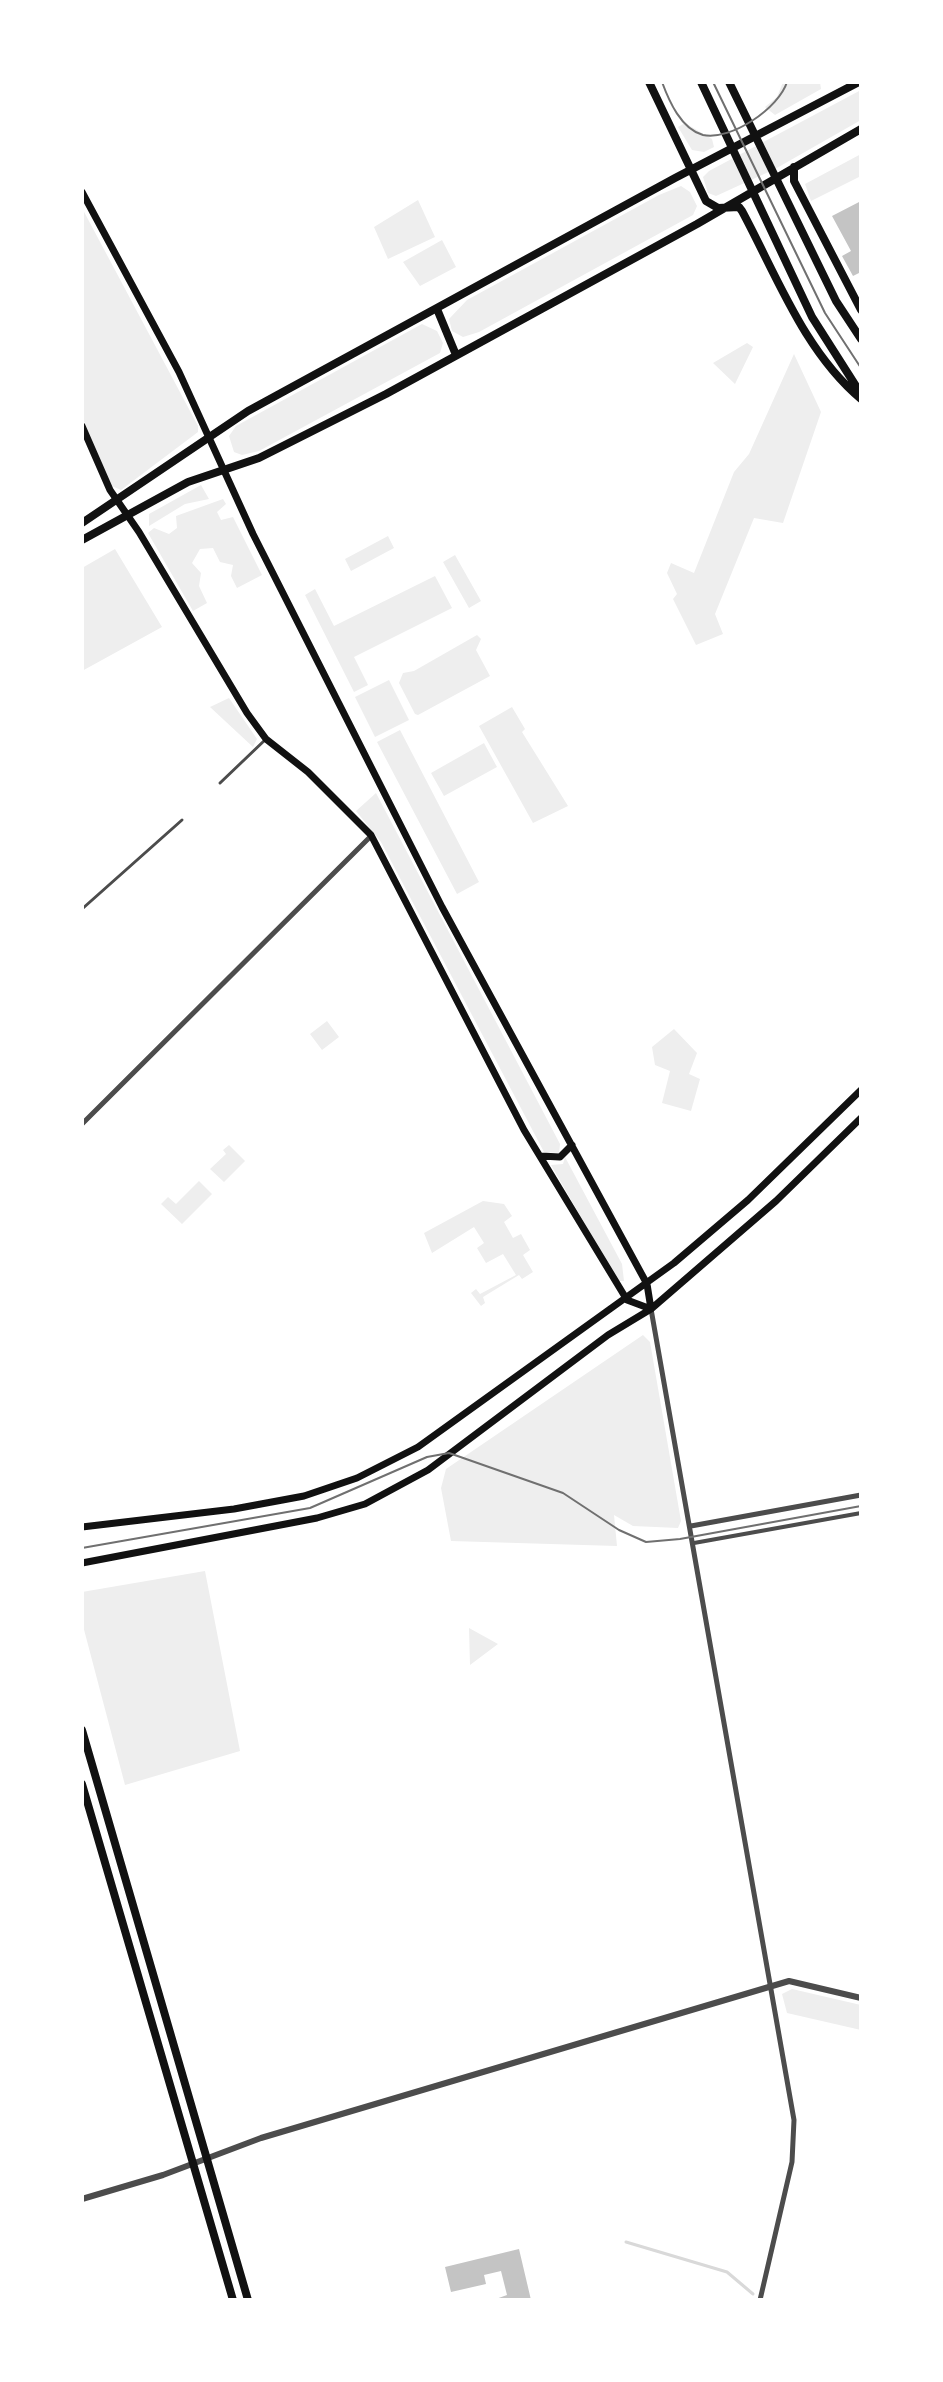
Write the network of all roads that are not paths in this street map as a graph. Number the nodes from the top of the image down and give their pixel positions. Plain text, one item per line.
1 (649, 82) edge
2 (701, 82) edge
3 (729, 82) edge
4 (836, 82) edge
5 (859, 82) edge
6 (841, 92) junction
7 (861, 129) edge
8 (794, 167) junction
9 (690, 170) junction
10 (82, 192) edge
11 (726, 207) junction
12 (437, 309) junction
13 (861, 310) edge
14 (861, 339) edge
15 (456, 355) junction
16 (861, 397) edge
17 (82, 426) edge
18 (210, 436) junction
19 (224, 469) junction
20 (116, 500) junction
21 (128, 517) junction
22 (82, 523) edge
23 (82, 540) edge
24 (266, 739) junction
25 (220, 783) dead end
26 (182, 820) dead end
27 (371, 835) junction
28 (82, 909) edge
29 (861, 1090) edge
30 (861, 1118) edge
31 (82, 1124) edge
32 (572, 1145) junction
33 (541, 1156) junction
34 (647, 1284) junction
35 (627, 1300) junction
36 (651, 1309) junction
37 (861, 1495) edge
38 (861, 1513) edge
39 (691, 1526) junction
40 (82, 1527) edge
41 (694, 1543) junction
42 (82, 1563) edge
43 (82, 1730) edge
44 (82, 1784) edge
45 (772, 1987) junction
46 (861, 1998) edge
47 (205, 2157) junction
48 (192, 2163) junction
49 (82, 2199) edge
50 (233, 2300) edge
51 (248, 2300) edge
52 (760, 2300) edge

1 - 9 main road
2 - 16 main road
3 - 14 main road
4 - 6 main road
5 - 6 main road
6 - 9 main road
7 - 8 main road
8 - 11 main road
8 - 13 main road
9 - 11 main road
9 - 12 main road
10 - 18 main road
11 - 15 main road
11 - 16 main road
12 - 15 main road
12 - 18 main road
15 - 19 main road
17 - 20 main road
18 - 19 main road
18 - 20 main road
19 - 21 main road
19 - 32 main road
20 - 21 main road
20 - 22 main road
21 - 23 main road
21 - 24 main road
24 - 25 lane
24 - 27 main road
26 - 28 lane
27 - 31 street
27 - 33 main road
29 - 34 main road
30 - 36 main road
32 - 33 main road
32 - 34 main road
33 - 35 main road
34 - 35 main road
34 - 36 main road
35 - 36 main road
35 - 40 main road
36 - 39 street
36 - 42 main road
37 - 39 street
38 - 41 street
39 - 41 street
41 - 45 street
43 - 47 main road
44 - 48 main road
45 - 46 street
45 - 47 street
45 - 52 street
47 - 48 street
47 - 51 main road
48 - 49 street
48 - 50 main road

